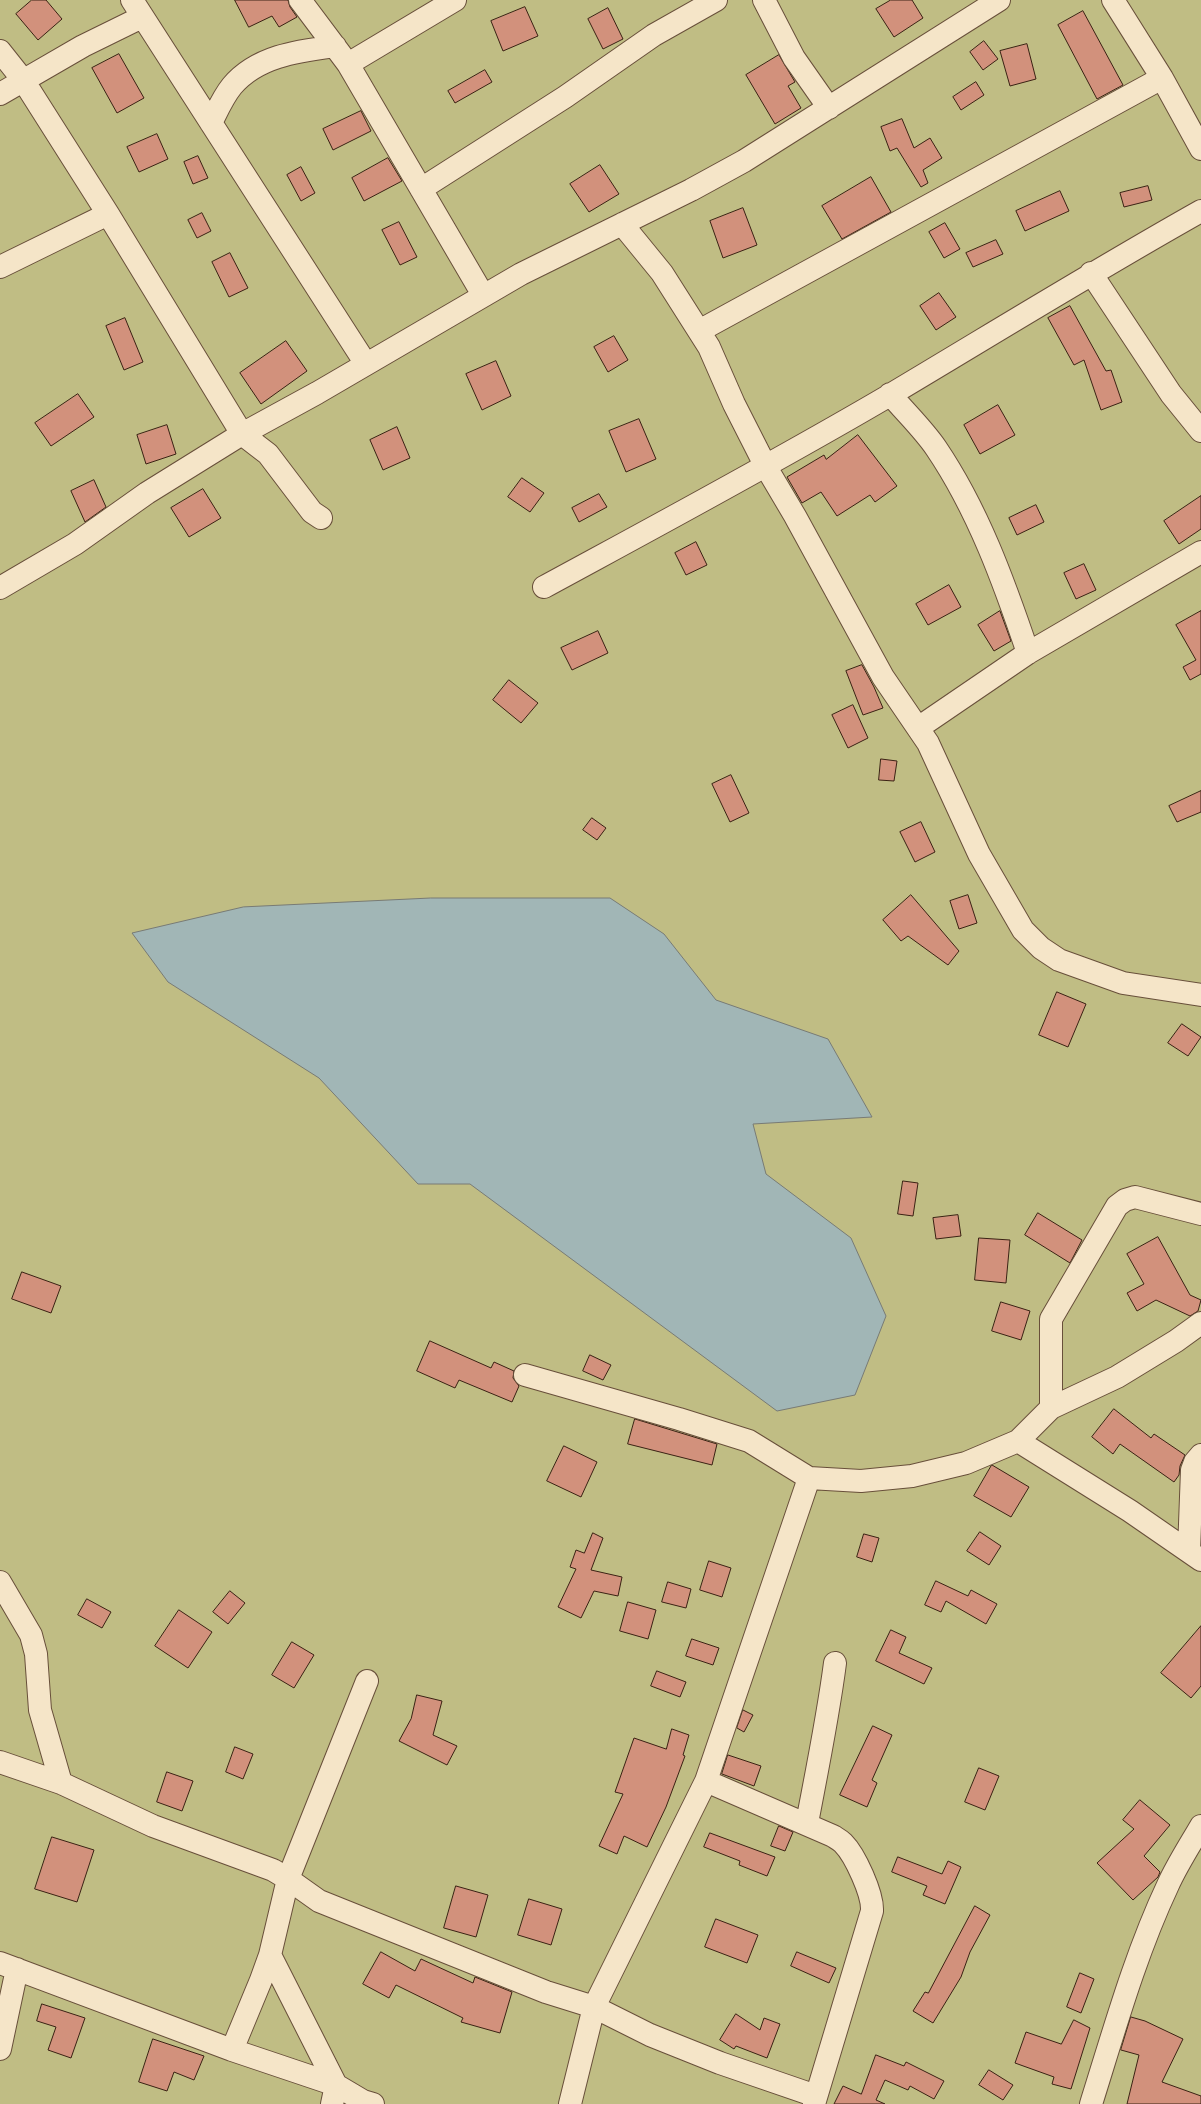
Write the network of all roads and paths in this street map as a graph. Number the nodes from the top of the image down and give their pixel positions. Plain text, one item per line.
1 (300, 0) edge
2 (455, 0) edge
3 (716, 0) edge
4 (764, 0) edge
5 (999, 0) edge
6 (1113, 0) edge
7 (137, 9) edge
8 (335, 46) junction
9 (0, 51) edge
10 (348, 64) junction
11 (1162, 78) junction
12 (23, 80) junction
13 (0, 94) edge
14 (829, 108) junction
15 (211, 123) junction
16 (1201, 149) edge
17 (420, 189) junction
18 (1201, 210) edge
19 (108, 214) junction
20 (622, 224) junction
21 (0, 267) edge
22 (1091, 273) junction
23 (483, 295) junction
24 (699, 331) junction
25 (366, 364) junction
26 (890, 394) junction
27 (1201, 431) edge
28 (242, 434) junction
29 (766, 466) junction
30 (321, 518) dead end
31 (1201, 552) edge
32 (0, 588) edge
33 (544, 588) dead end
34 (1028, 653) junction
35 (918, 728) junction
36 (1201, 995) edge
37 (1201, 1214) edge
38 (1201, 1323) edge
39 (525, 1375) dead end
40 (1051, 1408) junction
41 (1018, 1441) junction
42 (1201, 1455) edge
43 (809, 1478) junction
44 (1195, 1556) edge
45 (0, 1582) edge
46 (835, 1663) dead end
47 (367, 1681) dead end
48 (0, 1762) edge
49 (706, 1781) junction
50 (60, 1783) junction
51 (807, 1823) junction
52 (1201, 1826) edge
53 (288, 1879) junction
54 (270, 1956) junction
55 (8, 1966) edge
56 (594, 2007) junction
57 (0, 2049) edge
58 (232, 2050) junction
59 (334, 2094) edge
60 (815, 2100) edge
61 (373, 2104) edge
62 (570, 2104) edge
63 (1091, 2104) edge

1 - 8 street
2 - 10 street
3 - 17 street
4 - 14 street
5 - 14 street
6 - 11 street
7 - 12 street
7 - 15 street
8 - 10 street
8 - 15 street
9 - 12 street
10 - 17 street
11 - 16 street
11 - 24 street
12 - 13 street
12 - 19 street
14 - 20 street
15 - 25 street
17 - 23 street
18 - 22 street
19 - 21 street
19 - 28 street
20 - 23 street
20 - 24 street
22 - 26 street
22 - 27 street
23 - 25 street
24 - 29 street
25 - 28 street
26 - 29 street
26 - 34 street
28 - 30 street
28 - 32 street
29 - 33 street
29 - 35 street
31 - 34 street
34 - 35 street
35 - 36 street
37 - 40 street
38 - 40 street
39 - 43 street
40 - 41 street
41 - 43 street
41 - 44 street
42 - 44 street
43 - 49 street
45 - 50 street
46 - 51 street
47 - 53 street
48 - 50 street
49 - 51 street
49 - 56 street
50 - 53 street
51 - 60 street
52 - 63 street
53 - 54 street
53 - 56 street
54 - 58 street
54 - 59 street
55 - 57 street
55 - 58 street
56 - 60 street
56 - 62 street
58 - 59 street
59 - 61 street

